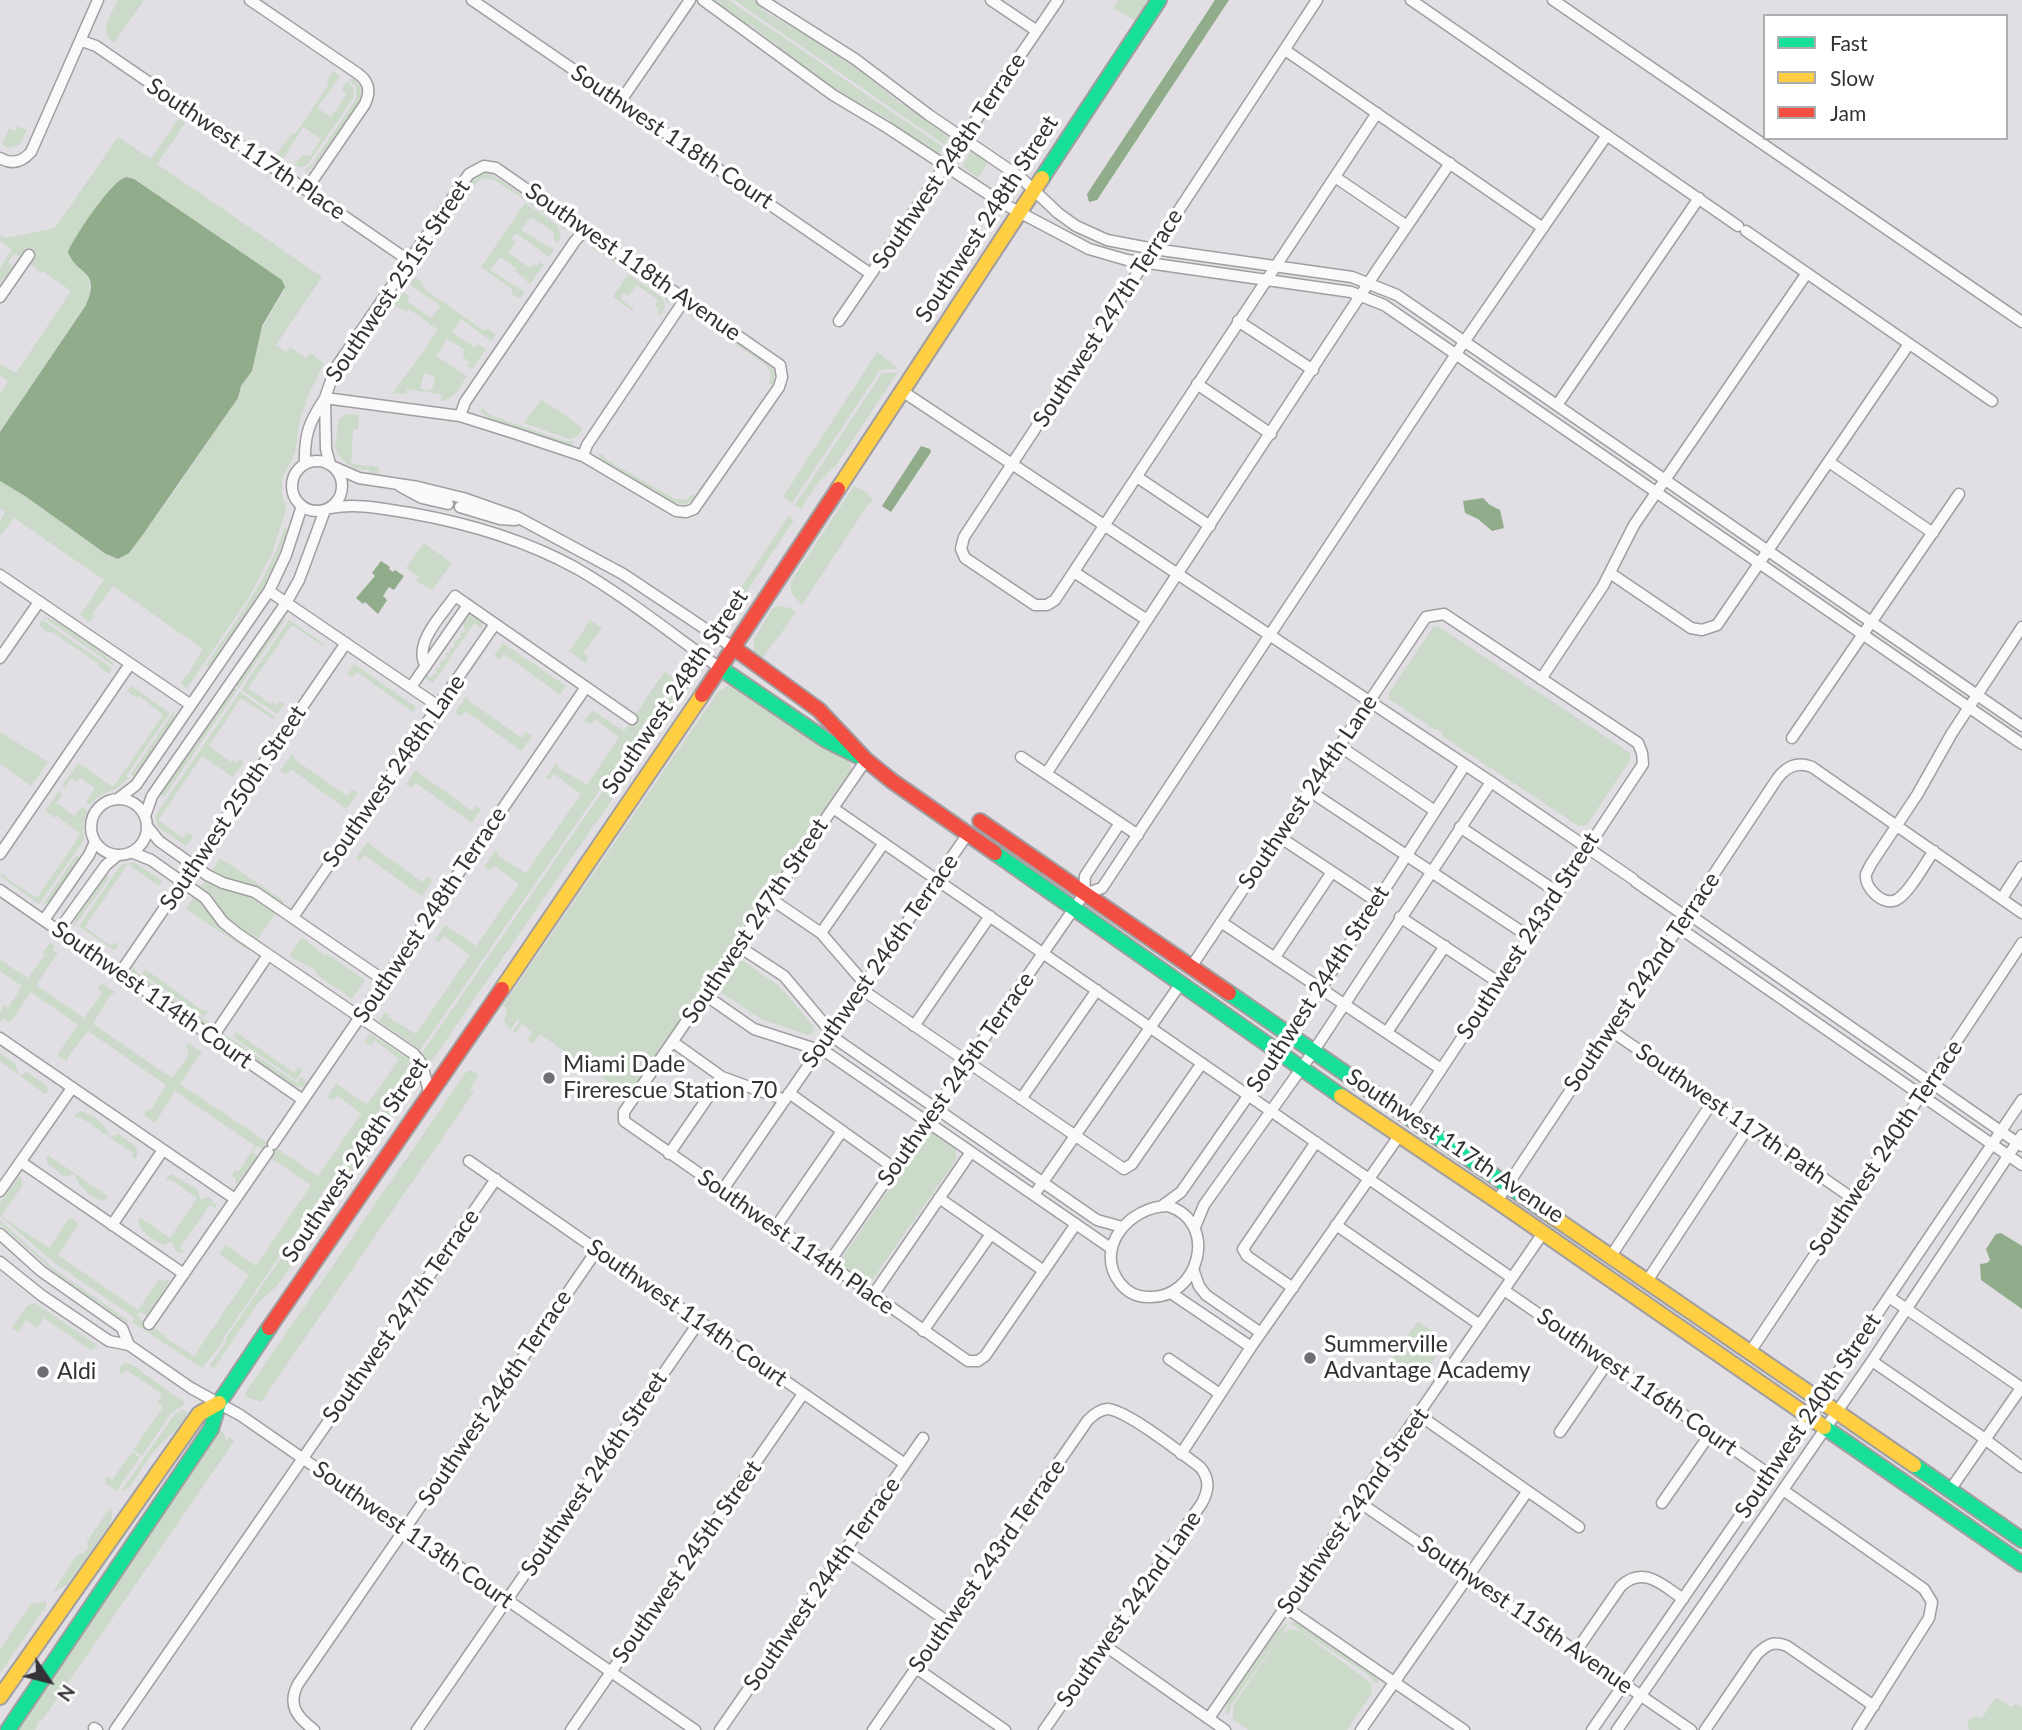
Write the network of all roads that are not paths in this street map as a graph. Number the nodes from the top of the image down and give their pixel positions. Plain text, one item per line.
1 (98, 0) edge
2 (250, 0) edge
3 (472, 0) edge
4 (690, 0) edge
5 (703, 0) edge
6 (761, 0) edge
7 (991, 0) edge
8 (1058, 0) edge
9 (1159, 0) edge
10 (1318, 0) edge
11 (1410, 0) edge
12 (1553, 0) edge
13 (1037, 31) junction
14 (82, 41) junction
15 (1285, 50) junction
16 (621, 102) junction
17 (1377, 113) junction
18 (1607, 135) junction
19 (964, 139) junction
20 (0, 158) edge
21 (1450, 163) junction
22 (946, 166) junction
23 (477, 167) joint
24 (1335, 177) junction
25 (306, 190) junction
26 (1034, 190) junction
27 (1699, 198) junction
28 (1020, 212) junction
29 (1407, 226) junction
30 (1543, 228) junction
31 (585, 230) junction
32 (1153, 249) junction
33 (29, 255) dead end
34 (408, 260) junction
35 (1144, 262) junction
36 (1276, 266) junction
37 (1807, 273) junction
38 (871, 274) junction
39 (1266, 280) junction
40 (1369, 282) junction
41 (1362, 295) junction
42 (0, 297) edge
43 (685, 299) junction
44 (839, 321) dead end
45 (1238, 321) junction
46 (2022, 322) edge
47 (1464, 342) junction
48 (1909, 344) junction
49 (1456, 354) junction
50 (1313, 370) junction
51 (1197, 384) junction
52 (902, 391) junction
53 (325, 398) junction
54 (1992, 401) dead end
55 (1557, 405) junction
56 (460, 416) junction
57 (1271, 434) junction
58 (583, 456) junction
59 (1829, 462) junction
60 (305, 464) junction
61 (1013, 464) junction
62 (332, 466) junction
63 (1137, 477) junction
64 (1665, 479) junction
65 (397, 484) junction
66 (1656, 492) junction
67 (1959, 494) dead end
68 (302, 506) junction
69 (460, 507) dead end
70 (328, 509) junction
71 (434, 517) junction
72 (523, 520) junction
73 (1104, 524) junction
74 (1210, 526) junction
75 (1933, 533) junction
76 (1768, 551) junction
77 (1759, 563) junction
78 (1074, 572) junction
79 (1610, 573) junction
80 (0, 575) edge
81 (1178, 575) junction
82 (269, 591) junction
83 (39, 601) junction
84 (286, 603) junction
85 (467, 605) junction
86 (1147, 620) junction
87 (1871, 622) junction
88 (495, 624) junction
89 (2022, 627) edge
90 (1862, 634) junction
91 (1270, 636) junction
92 (346, 643) junction
93 (734, 648) junction
94 (0, 658) edge
95 (130, 664) junction
96 (426, 666) junction
97 (720, 668) junction
98 (1541, 679) junction
99 (411, 687) junction
100 (586, 687) junction
101 (1977, 695) junction
102 (1368, 701) junction
103 (191, 705) junction
104 (438, 706) junction
105 (1969, 707) junction
106 (632, 719) dead end
107 (2022, 726) edge
108 (1793, 738) dead end
109 (2022, 744) edge
110 (1338, 745) junction
111 (1021, 757) dead end
112 (866, 760) junction
113 (1465, 765) junction
114 (1046, 774) junction
115 (1491, 782) junction
116 (1308, 790) junction
117 (119, 798) junction
118 (833, 808) junction
119 (1435, 811) junction
120 (146, 821) junction
121 (980, 821) dead end
122 (1120, 823) junction
123 (1897, 825) junction
124 (1460, 827) junction
125 (967, 835) junction
126 (1138, 835) junction
127 (1278, 836) junction
128 (95, 842) junction
129 (884, 843) junction
130 (1587, 846) junction
131 (1934, 851) junction
132 (131, 852) junction
133 (0, 854) edge
134 (118, 855) junction
135 (1406, 855) junction
136 (194, 865) junction
137 (2022, 867) edge
138 (1430, 871) junction
139 (1332, 872) junction
140 (937, 880) junction
141 (182, 882) junction
142 (0, 890) edge
143 (1557, 892) junction
144 (1084, 894) junction
145 (2002, 898) junction
146 (771, 899) junction
147 (1376, 901) junction
148 (1074, 909) junction
149 (2022, 913) edge
150 (1686, 914) junction
151 (990, 916) junction
152 (1400, 917) junction
153 (293, 918) junction
154 (44, 920) junction
155 (1221, 922) junction
156 (1678, 927) junction
157 (59, 930) junction
158 (821, 933) junction
159 (1528, 936) junction
160 (2022, 943) edge
161 (738, 946) junction
162 (1445, 946) junction
163 (1043, 953) junction
164 (268, 955) junction
165 (1275, 957) junction
166 (1191, 967) junction
167 (120, 973) junction
168 (384, 981) junction
169 (1498, 982) junction
170 (1181, 983) junction
171 (863, 986) junction
172 (1318, 986) junction
173 (1097, 990) junction
174 (705, 995) junction
175 (1346, 1005) junction
176 (360, 1017) junction
177 (914, 1026) junction
178 (1150, 1027) junction
179 (1609, 1030) junction
180 (1387, 1032) junction
181 (831, 1033) junction
182 (1290, 1036) junction
183 (0, 1038) edge
184 (212, 1038) junction
185 (673, 1042) junction
186 (820, 1049) junction
187 (1313, 1052) junction
188 (1278, 1054) junction
189 (968, 1062) junction
190 (1202, 1063) junction
191 (1301, 1068) junction
192 (1441, 1069) junction
193 (722, 1076) junction
194 (1929, 1081) junction
195 (72, 1088) junction
196 (429, 1091) junction
197 (1921, 1094) junction
198 (1248, 1095) junction
199 (787, 1097) junction
200 (1021, 1099) junction
201 (303, 1100) junction
202 (2022, 1100) edge
203 (1713, 1101) junction
204 (936, 1108) junction
205 (1270, 1110) junction
206 (623, 1118) joint
207 (1409, 1118) junction
208 (925, 1124) junction
209 (1749, 1126) junction
210 (842, 1131) junction
211 (2001, 1132) junction
212 (1074, 1136) junction
213 (1399, 1136) junction
214 (2020, 1141) edge
215 (1316, 1142) junction
216 (1993, 1144) junction
217 (163, 1150) junction
218 (971, 1152) junction
219 (669, 1154) junction
220 (2008, 1155) junction
221 (469, 1161) dead end
222 (21, 1162) junction
223 (2022, 1165) edge
224 (894, 1168) junction
225 (1368, 1178) junction
226 (496, 1179) junction
227 (1042, 1182) junction
228 (1508, 1185) junction
229 (0, 1191) edge
230 (722, 1191) junction
231 (1034, 1195) junction
232 (939, 1198) junction
233 (1852, 1198) junction
234 (235, 1199) junction
235 (1497, 1201) junction
236 (1162, 1206) junction
237 (1076, 1224) junction
238 (112, 1225) junction
239 (1336, 1225) junction
240 (775, 1227) junction
241 (1122, 1227) junction
242 (1195, 1227) junction
243 (1543, 1233) junction
244 (0, 1234) edge
245 (991, 1234) junction
246 (1112, 1249) junction
247 (597, 1250) junction
248 (1611, 1256) junction
249 (0, 1262) edge
250 (828, 1264) junction
251 (1193, 1269) junction
252 (1044, 1271) junction
253 (184, 1274) junction
254 (1512, 1278) junction
255 (1647, 1281) junction
256 (1293, 1288) junction
257 (1504, 1290) junction
258 (1171, 1293) junction
259 (873, 1295) junction
260 (1889, 1297) junction
261 (1906, 1308) junction
262 (699, 1322) junction
263 (149, 1324) dead end
264 (1480, 1325) junction
265 (923, 1331) junction
266 (1261, 1333) junction
267 (129, 1345) junction
268 (1251, 1347) junction
269 (1749, 1352) junction
270 (1169, 1359) dead end
271 (1872, 1361) junction
272 (1608, 1362) junction
273 (2022, 1388) edge
274 (803, 1394) junction
275 (1220, 1394) junction
276 (1819, 1400) junction
277 (219, 1404) junction
278 (1837, 1412) junction
279 (1419, 1415) junction
280 (1809, 1416) junction
281 (1826, 1428) junction
282 (1560, 1432) dead end
283 (1710, 1434) junction
284 (923, 1438) dead end
285 (1985, 1440) junction
286 (1181, 1454) junction
287 (303, 1459) junction
288 (905, 1464) junction
289 (2022, 1467) edge
290 (1769, 1475) junction
291 (1783, 1490) junction
292 (1951, 1490) junction
293 (1527, 1492) junction
294 (1359, 1502) junction
295 (1662, 1503) dead end
296 (1579, 1527) dead end
297 (405, 1530) junction
298 (2022, 1540) edge
299 (845, 1550) junction
300 (2022, 1564) edge
301 (1468, 1576) junction
302 (1683, 1599) junction
303 (507, 1600) junction
304 (1285, 1608) junction
305 (948, 1622) junction
306 (1104, 1645) junction
307 (1576, 1650) junction
308 (916, 1668) junction
309 (611, 1672) junction
310 (1395, 1681) junction
311 (1624, 1684) junction
312 (1641, 1695) junction
313 (0, 1698) edge
314 (1874, 1706) junction
315 (1209, 1718) junction
316 (8, 1730) edge
317 (115, 1730) edge
318 (314, 1730) edge
319 (417, 1730) edge
320 (570, 1730) edge
321 (695, 1730) edge
322 (720, 1730) edge
323 (873, 1730) edge
324 (1005, 1730) edge
325 (1044, 1730) edge
326 (1225, 1730) edge
327 (1361, 1730) edge
328 (1464, 1730) edge
329 (1591, 1730) edge
330 (1617, 1730) edge
331 (1690, 1730) edge
332 (1705, 1730) edge
333 (1858, 1730) edge

1 - 14 street
2 - 25 street
3 - 16 street, Southwest 118th Court
4 - 16 street
5 - 22 street
6 - 19 street
7 - 13 street
8 - 13 street, Southwest 248th Terrace
9 - 26 street, Southwest 248th Street
10 - 15 street, Southwest 247th Terrace
11 - 18 street
12 - 46 street
13 - 19 street, Southwest 248th Terrace
14 - 20 street
14 - 25 street, Southwest 117th Place
15 - 17 street
15 - 32 street, Southwest 247th Terrace
16 - 38 street, Southwest 118th Court
17 - 21 street
17 - 24 street
18 - 27 street
18 - 30 street
19 - 22 street, Southwest 248th Terrace
19 - 26 street
21 - 29 street
21 - 30 street
22 - 28 street
22 - 38 street, Southwest 248th Terrace
23 - 31 street, Southwest 118th Avenue
23 - 34 street, Southwest 251st Street
24 - 29 street
24 - 36 street
25 - 34 street, Southwest 117th Place
26 - 28 street, Southwest 248th Street
26 - 32 street
27 - 37 street
27 - 55 street
28 - 35 street
28 - 52 street, Southwest 248th Street
29 - 40 street
30 - 47 street
31 - 43 street, Southwest 118th Avenue
31 - 56 street
32 - 35 street, Southwest 247th Terrace
32 - 36 street
33 - 42 street
34 - 53 street, Southwest 251st Street
35 - 39 street
35 - 61 street, Southwest 247th Terrace
36 - 39 street
36 - 40 street
37 - 48 street
37 - 64 street
38 - 44 street, Southwest 248th Terrace
39 - 41 street
39 - 45 street
40 - 41 street
40 - 47 street
41 - 49 street
41 - 50 street
43 - 58 street
43 - 58 street, Southwest 118th Avenue
45 - 50 street
45 - 51 street
47 - 49 street
47 - 55 street
48 - 54 street
48 - 59 street
49 - 66 street
49 - 91 street
50 - 57 street
51 - 57 street
51 - 63 street
52 - 61 street
52 - 93 street, Southwest 248th Street
53 - 56 street
53 - 60 street, Southwest 251st Street
53 - 62 street, Southwest 251st Street
55 - 64 street
56 - 58 street
57 - 74 street
59 - 75 street
59 - 76 street
60 - 62 street
60 - 68 street
61 - 73 street
61 - 78 street, Southwest 247th Terrace
62 - 65 street, Southwest 117th Avenue
62 - 70 street
63 - 73 street
63 - 74 street
64 - 66 street
64 - 76 street
65 - 71 street
65 - 72 street, Southwest 117th Avenue
66 - 77 street
66 - 79 street
67 - 75 street
68 - 70 street
68 - 82 street
69 - 72 street
70 - 71 street, Southwest 117th Avenue
70 - 84 street
71 - 97 street, Southwest 117th Avenue
72 - 93 street, Southwest 117th Avenue
73 - 78 street
73 - 81 street
74 - 81 street
75 - 87 street
76 - 77 street
76 - 87 street
77 - 79 street
77 - 90 street
78 - 86 street
79 - 98 street
80 - 83 street
81 - 86 street
81 - 91 street
82 - 84 street
82 - 103 street
83 - 94 street
83 - 95 street
84 - 92 street
84 - 120 street
85 - 88 street
85 - 96 street
85 - 96 street
86 - 114 street
87 - 90 street
87 - 101 street
88 - 100 street
88 - 104 street, Southwest 248th Lane
89 - 101 street
90 - 105 street
90 - 108 street
91 - 102 street
91 - 126 street
92 - 99 street
92 - 136 street, Southwest 250th Street
93 - 97 street, Southwest 248th Street
93 - 112 street, Southwest 117th Avenue
95 - 103 street
95 - 133 street
96 - 99 street
97 - 112 street, Southwest 117th Avenue
97 - 196 street, Southwest 248th Street
98 - 102 street, Southwest 244th Lane
98 - 130 street, Southwest 243rd Street
99 - 104 street
100 - 106 street
100 - 168 street, Southwest 248th Terrace
101 - 105 street
101 - 107 street
102 - 110 street, Southwest 244th Lane
102 - 113 street
103 - 117 street
104 - 153 street, Southwest 248th Lane
105 - 109 street
105 - 123 street
110 - 116 street, Southwest 244th Lane
110 - 119 street
111 - 114 street
112 - 118 street, Southwest 247th Street
112 - 125 street, Southwest 117th Avenue
113 - 115 street
113 - 119 street, Southwest 244th Street
114 - 122 street
115 - 124 street, Southwest 244th Street
115 - 130 street
116 - 127 street, Southwest 244th Lane
116 - 135 street
117 - 120 street
117 - 128 street
118 - 129 street
118 - 146 street, Southwest 247th Street
119 - 135 street, Southwest 244th Street
120 - 132 street
120 - 136 street
121 - 144 street, Southwest 117th Avenue
122 - 126 street
122 - 144 street
123 - 131 street
123 - 131 street
123 - 150 street, Southwest 242nd Terrace
124 - 138 street, Southwest 244th Street
124 - 143 street
125 - 140 street, Southwest 246th Terrace
125 - 148 street, Southwest 117th Avenue
126 - 144 street
127 - 139 street
127 - 155 street, Southwest 244th Lane
128 - 134 street
128 - 154 street
129 - 140 street
129 - 158 street
130 - 143 street, Southwest 243rd Street
130 - 150 street
131 - 145 street
132 - 134 street
132 - 141 street
134 - 157 street
135 - 138 street
135 - 147 street, Southwest 244th Street
136 - 141 street, Southwest 250th Street
136 - 153 street
137 - 145 street
138 - 152 street, Southwest 244th Street
138 - 159 street
139 - 147 street
139 - 165 street
140 - 151 street
140 - 171 street, Southwest 246th Terrace
141 - 164 street
141 - 167 street, Southwest 250th Street
142 - 154 street, Southwest 114th Court
143 - 159 street, Southwest 243rd Street
144 - 148 street, Southwest 245th Terrace
144 - 166 street, Southwest 117th Avenue
145 - 149 street
146 - 158 street
146 - 161 street, Southwest 247th Street
147 - 172 street, Southwest 244th Street
148 - 163 street, Southwest 245th Terrace
148 - 170 street, Southwest 117th Avenue
150 - 156 street, Southwest 242nd Terrace
150 - 194 street
151 - 163 street
151 - 177 street
152 - 162 street
152 - 175 street, Southwest 244th Street
153 - 168 street
154 - 157 street, Southwest 114th Court
155 - 165 street
155 - 166 street, Southwest 244th Lane
156 - 179 street, Southwest 242nd Terrace
156 - 197 street
157 - 167 street, Southwest 114th Court
158 - 171 street
159 - 169 street, Southwest 243rd Street
160 - 194 street, Southwest 240th Terrace
161 - 174 street, Southwest 247th Street
161 - 181 street
162 - 169 street
162 - 180 street
163 - 173 street
163 - 189 street, Southwest 245th Terrace
164 - 176 street
164 - 184 street
165 - 172 street
166 - 182 street, Southwest 117th Avenue
167 - 184 street, Southwest 114th Court
168 - 176 street, Southwest 248th Terrace
169 - 192 street, Southwest 243rd Street
170 - 178 street
170 - 188 street, Southwest 117th Avenue
171 - 177 street
171 - 181 street, Southwest 246th Terrace
172 - 175 street
172 - 182 street, Southwest 244th Street
173 - 178 street
173 - 200 street
174 - 185 street, Southwest 247th Street
174 - 186 street
175 - 180 street
175 - 187 street, Southwest 244th Street
176 - 196 street
176 - 201 street, Southwest 248th Terrace
177 - 189 street
178 - 190 street
178 - 212 street
179 - 203 street, Southwest 117th Path
179 - 228 street, Southwest 242nd Terrace
180 - 192 street
181 - 186 street, Southwest 246th Terrace
181 - 204 street
182 - 187 street, Southwest 117th Avenue
182 - 188 street, Southwest 244th Street
183 - 195 street
184 - 201 street, Southwest 114th Court
185 - 193 street
185 - 206 street, Southwest 247th Street
186 - 199 street, Southwest 246th Terrace
186 - 208 street
187 - 191 street, Southwest 244th Street
187 - 207 street, Southwest 117th Avenue
188 - 191 street, Southwest 117th Avenue
188 - 198 street, Southwest 244th Street
189 - 200 street
189 - 204 street, Southwest 245th Terrace
190 - 198 street
190 - 212 street
191 - 205 street, Southwest 244th Street
191 - 213 street, Southwest 117th Avenue
192 - 207 street, Southwest 243rd Street
193 - 199 street
193 - 219 street
194 - 197 street, Southwest 240th Terrace
194 - 211 street
195 - 217 street
195 - 222 street
196 - 277 street, Southwest 248th Street
197 - 216 street
197 - 233 street, Southwest 240th Terrace
198 - 205 street
198 - 236 street, Southwest 244th Street
199 - 210 street
199 - 230 street, Southwest 246th Terrace
200 - 212 street
201 - 234 street, Southwest 248th Terrace
202 - 211 street, Southwest 240th Street
203 - 209 street, Southwest 117th Path
203 - 248 street
204 - 208 street, Southwest 245th Terrace
204 - 227 street
205 - 215 street
205 - 242 street, Southwest 244th Street
206 - 219 street, Southwest 114th Place
207 - 228 street, Southwest 117th Avenue
208 - 218 street
208 - 224 street, Southwest 245th Terrace
209 - 233 street, Southwest 117th Path
209 - 255 street
210 - 224 street
210 - 240 street
211 - 214 street
211 - 216 street, Southwest 240th Street
212 - 227 street
213 - 225 street
213 - 235 street, Southwest 117th Avenue
214 - 220 street, Southwest 240th Street
215 - 225 street
215 - 256 street
216 - 220 street
216 - 260 street, Southwest 240th Street
217 - 234 street
217 - 238 street
218 - 231 street
218 - 232 street
219 - 230 street, Southwest 114th Place
220 - 223 street
220 - 261 street, Southwest 240th Street
221 - 226 street, Southwest 114th Court
222 - 229 street
222 - 238 street
224 - 250 street, Southwest 245th Terrace
225 - 239 street
225 - 254 street
226 - 247 street, Southwest 114th Court
226 - 287 street, Southwest 247th Terrace
227 - 231 street
227 - 241 street
228 - 235 street, Southwest 242nd Terrace
228 - 248 street, Southwest 117th Avenue
230 - 240 street, Southwest 114th Place
231 - 237 street
232 - 245 street
232 - 259 street
233 - 269 street, Southwest 240th Terrace
234 - 253 street, Southwest 248th Terrace
235 - 243 street, Southwest 117th Avenue
236 - 241 street
236 - 242 street
237 - 246 street
237 - 252 street
238 - 253 street
239 - 256 street
239 - 264 street
240 - 250 street, Southwest 114th Place
241 - 246 street
242 - 251 street
243 - 254 street, Southwest 242nd Street
243 - 280 street, Southwest 117th Avenue
244 - 267 street, Southwest 113th Court
245 - 252 street
245 - 265 street
246 - 258 street
247 - 262 street, Southwest 114th Court
247 - 297 street, Southwest 246th Terrace
248 - 255 street, Southwest 117th Avenue
249 - 267 street, Southwest 113th Court
250 - 259 street, Southwest 114th Place
251 - 258 street
251 - 266 street
252 - 265 street, Southwest 114th Place
253 - 263 street, Southwest 248th Terrace
254 - 257 street, Southwest 242nd Street
255 - 269 street, Southwest 117th Avenue
256 - 266 street
257 - 264 street, Southwest 242nd Street
257 - 272 street, Southwest 116th Court
258 - 268 street
259 - 265 street, Southwest 114th Place
260 - 261 street
260 - 276 street, Southwest 240th Street
261 - 271 street, Southwest 240th Street
261 - 273 street
262 - 274 street, Southwest 114th Court
262 - 303 street, Southwest 246th Street
264 - 279 street, Southwest 242nd Street
266 - 268 street
267 - 277 street, Southwest 113th Court
268 - 275 street
269 - 276 street, Southwest 117th Avenue
270 - 275 street
271 - 278 street, Southwest 240th Street
271 - 285 street
272 - 282 street
272 - 283 street, Southwest 116th Court
273 - 285 street
274 - 288 street, Southwest 114th Court
274 - 309 street, Southwest 245th Street
275 - 286 street
276 - 278 street, Southwest 117th Avenue
276 - 280 street, Southwest 240th Street
277 - 287 street, Southwest 113th Court
277 - 313 street, Southwest 248th Street
277 - 316 street, Southwest 248th Street
278 - 281 street, Southwest 240th Street
278 - 292 street, Southwest 117th Avenue
279 - 293 street
279 - 294 street, Southwest 242nd Street
280 - 281 street, Southwest 117th Avenue
280 - 290 street, Southwest 240th Street
281 - 291 street, Southwest 240th Street
281 - 300 street, Southwest 117th Avenue
283 - 290 street, Southwest 116th Court
283 - 295 street
284 - 288 street, Southwest 244th Terrace
285 - 289 street
285 - 292 street
286 - 305 street, Southwest 243rd Terrace
286 - 306 street, Southwest 242nd Lane
287 - 297 street, Southwest 113th Court
287 - 317 street, Southwest 247th Terrace
288 - 299 street, Southwest 244th Terrace
290 - 302 street, Southwest 240th Street
291 - 312 street, Southwest 240th Street
291 - 314 street
292 - 298 street, Southwest 117th Avenue
293 - 296 street
293 - 301 street
294 - 301 street, Southwest 115th Avenue
294 - 304 street, Southwest 242nd Street
297 - 303 street, Southwest 113th Court
297 - 318 street, Southwest 246th Terrace
299 - 305 street
299 - 322 street, Southwest 244th Terrace
301 - 307 street, Southwest 115th Avenue
301 - 310 street
302 - 307 street
302 - 311 street, Southwest 240th Street
303 - 309 street, Southwest 113th Court
303 - 319 street, Southwest 246th Street
304 - 310 street
304 - 315 street, Southwest 242nd Street
305 - 308 street, Southwest 243rd Terrace
306 - 315 street
306 - 325 street, Southwest 242nd Lane
307 - 311 street, Southwest 115th Avenue
308 - 323 street, Southwest 243rd Terrace
308 - 324 street
309 - 320 street, Southwest 245th Street
309 - 321 street, Southwest 113th Court
310 - 327 street
310 - 328 street
311 - 312 street, Southwest 115th Avenue
311 - 329 street, Southwest 240th Street
312 - 330 street, Southwest 240th Street
312 - 331 street, Southwest 115th Avenue
314 - 332 street
314 - 333 street
315 - 326 street

